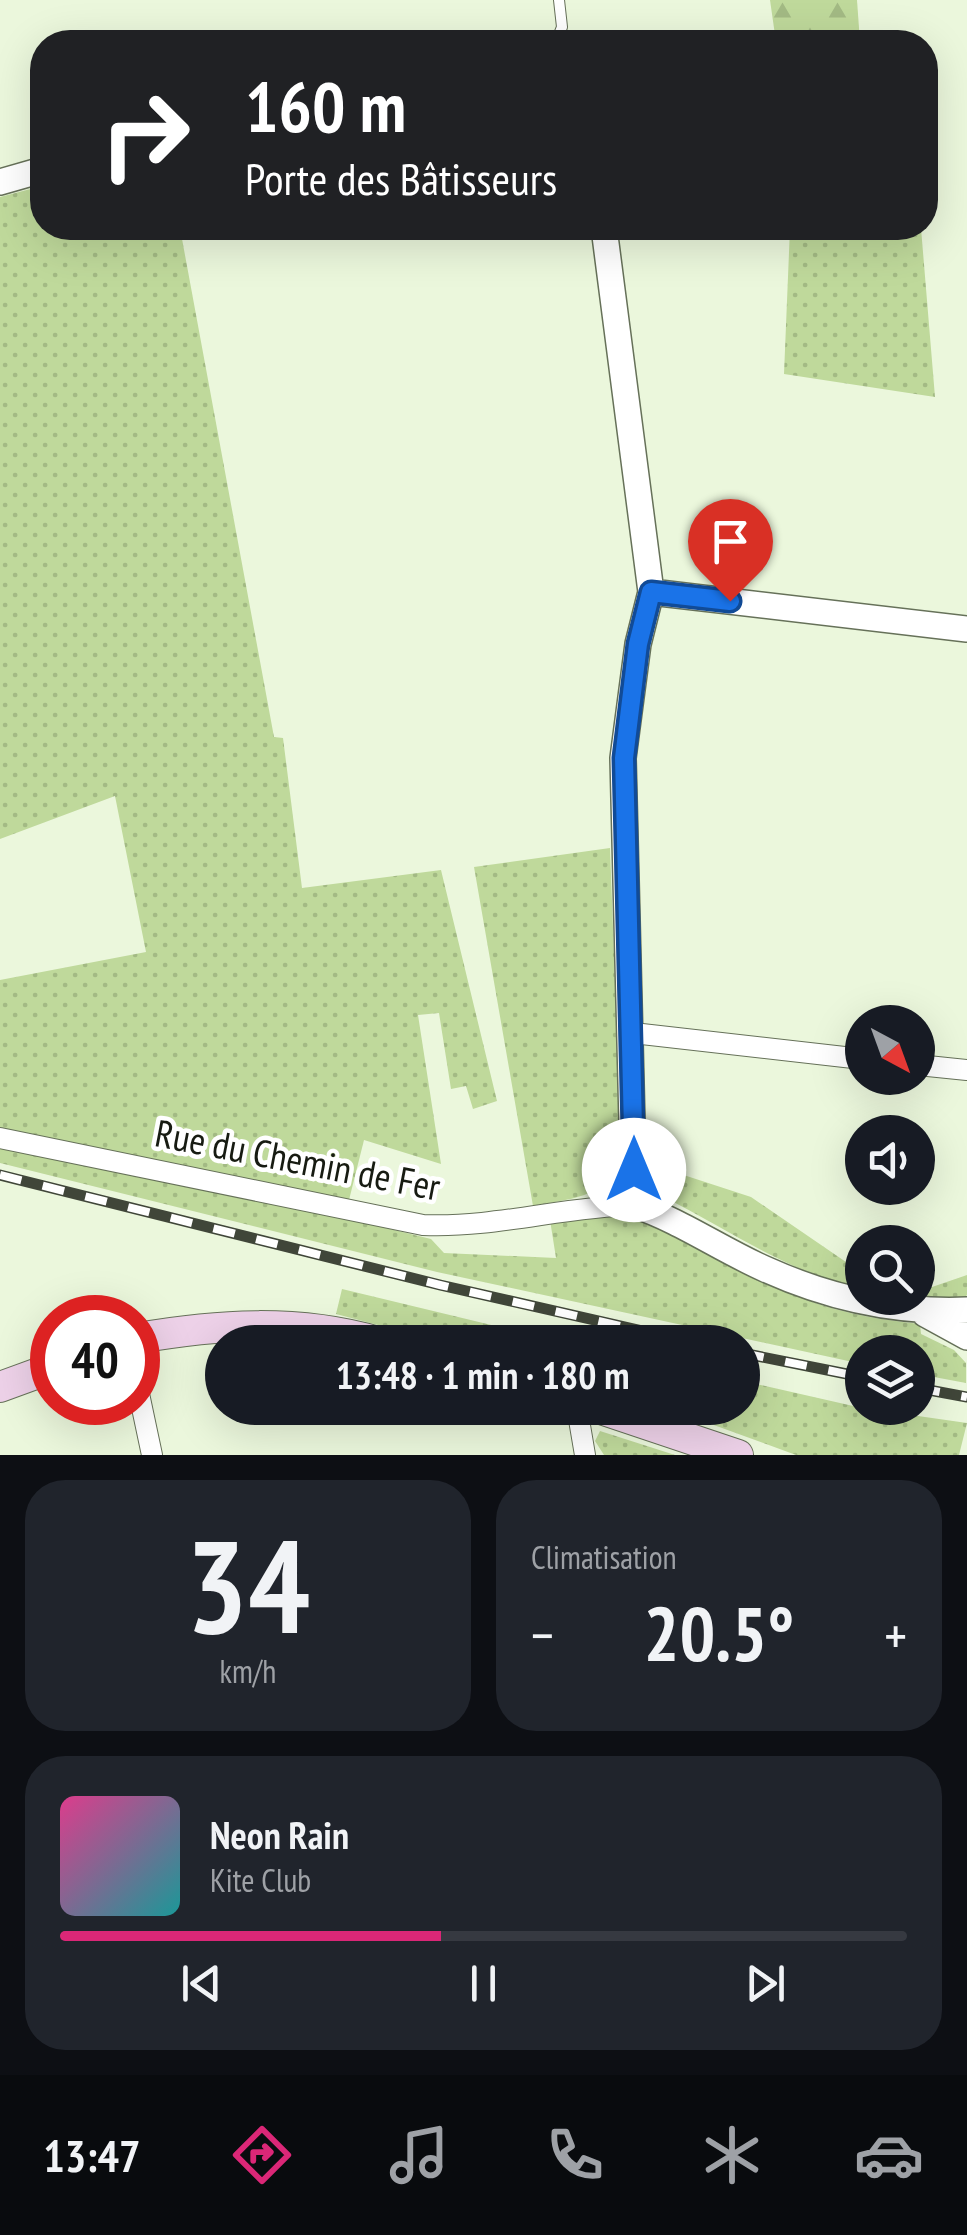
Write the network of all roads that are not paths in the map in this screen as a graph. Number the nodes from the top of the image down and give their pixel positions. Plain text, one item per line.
1 (559, 0) edge
2 (561, 30) edge
3 (30, 173) edge
4 (0, 182) edge
5 (606, 240) edge
6 (651, 592) junction
7 (967, 630) edge
8 (632, 1033) junction
9 (845, 1057) edge
10 (935, 1067) edge
11 (967, 1070) edge
12 (0, 1138) edge
13 (634, 1205) junction
14 (845, 1297) edge
15 (967, 1310) edge
16 (935, 1311) edge
17 (926, 1315) edge
18 (205, 1328) edge
19 (160, 1334) edge
20 (967, 1337) edge
21 (30, 1376) edge
22 (0, 1387) edge
23 (146, 1425) edge
24 (580, 1425) edge
25 (649, 1425) edge
26 (152, 1455) edge
27 (585, 1455) edge
28 (738, 1455) edge

1 - 2 lane
3 - 4 street
5 - 6 street
6 - 7 street
6 - 8 street
8 - 9 street
8 - 13 street
10 - 11 street
12 - 13 street, Rue du Chemin de Fer
13 - 14 street, Rue du Chemin de Fer
15 - 16 street, Rue du Chemin de Fer
17 - 20 street, Rue du Chemin de Fer
18 - 19 main road
21 - 22 main road
23 - 26 street
24 - 27 street
25 - 28 main road

